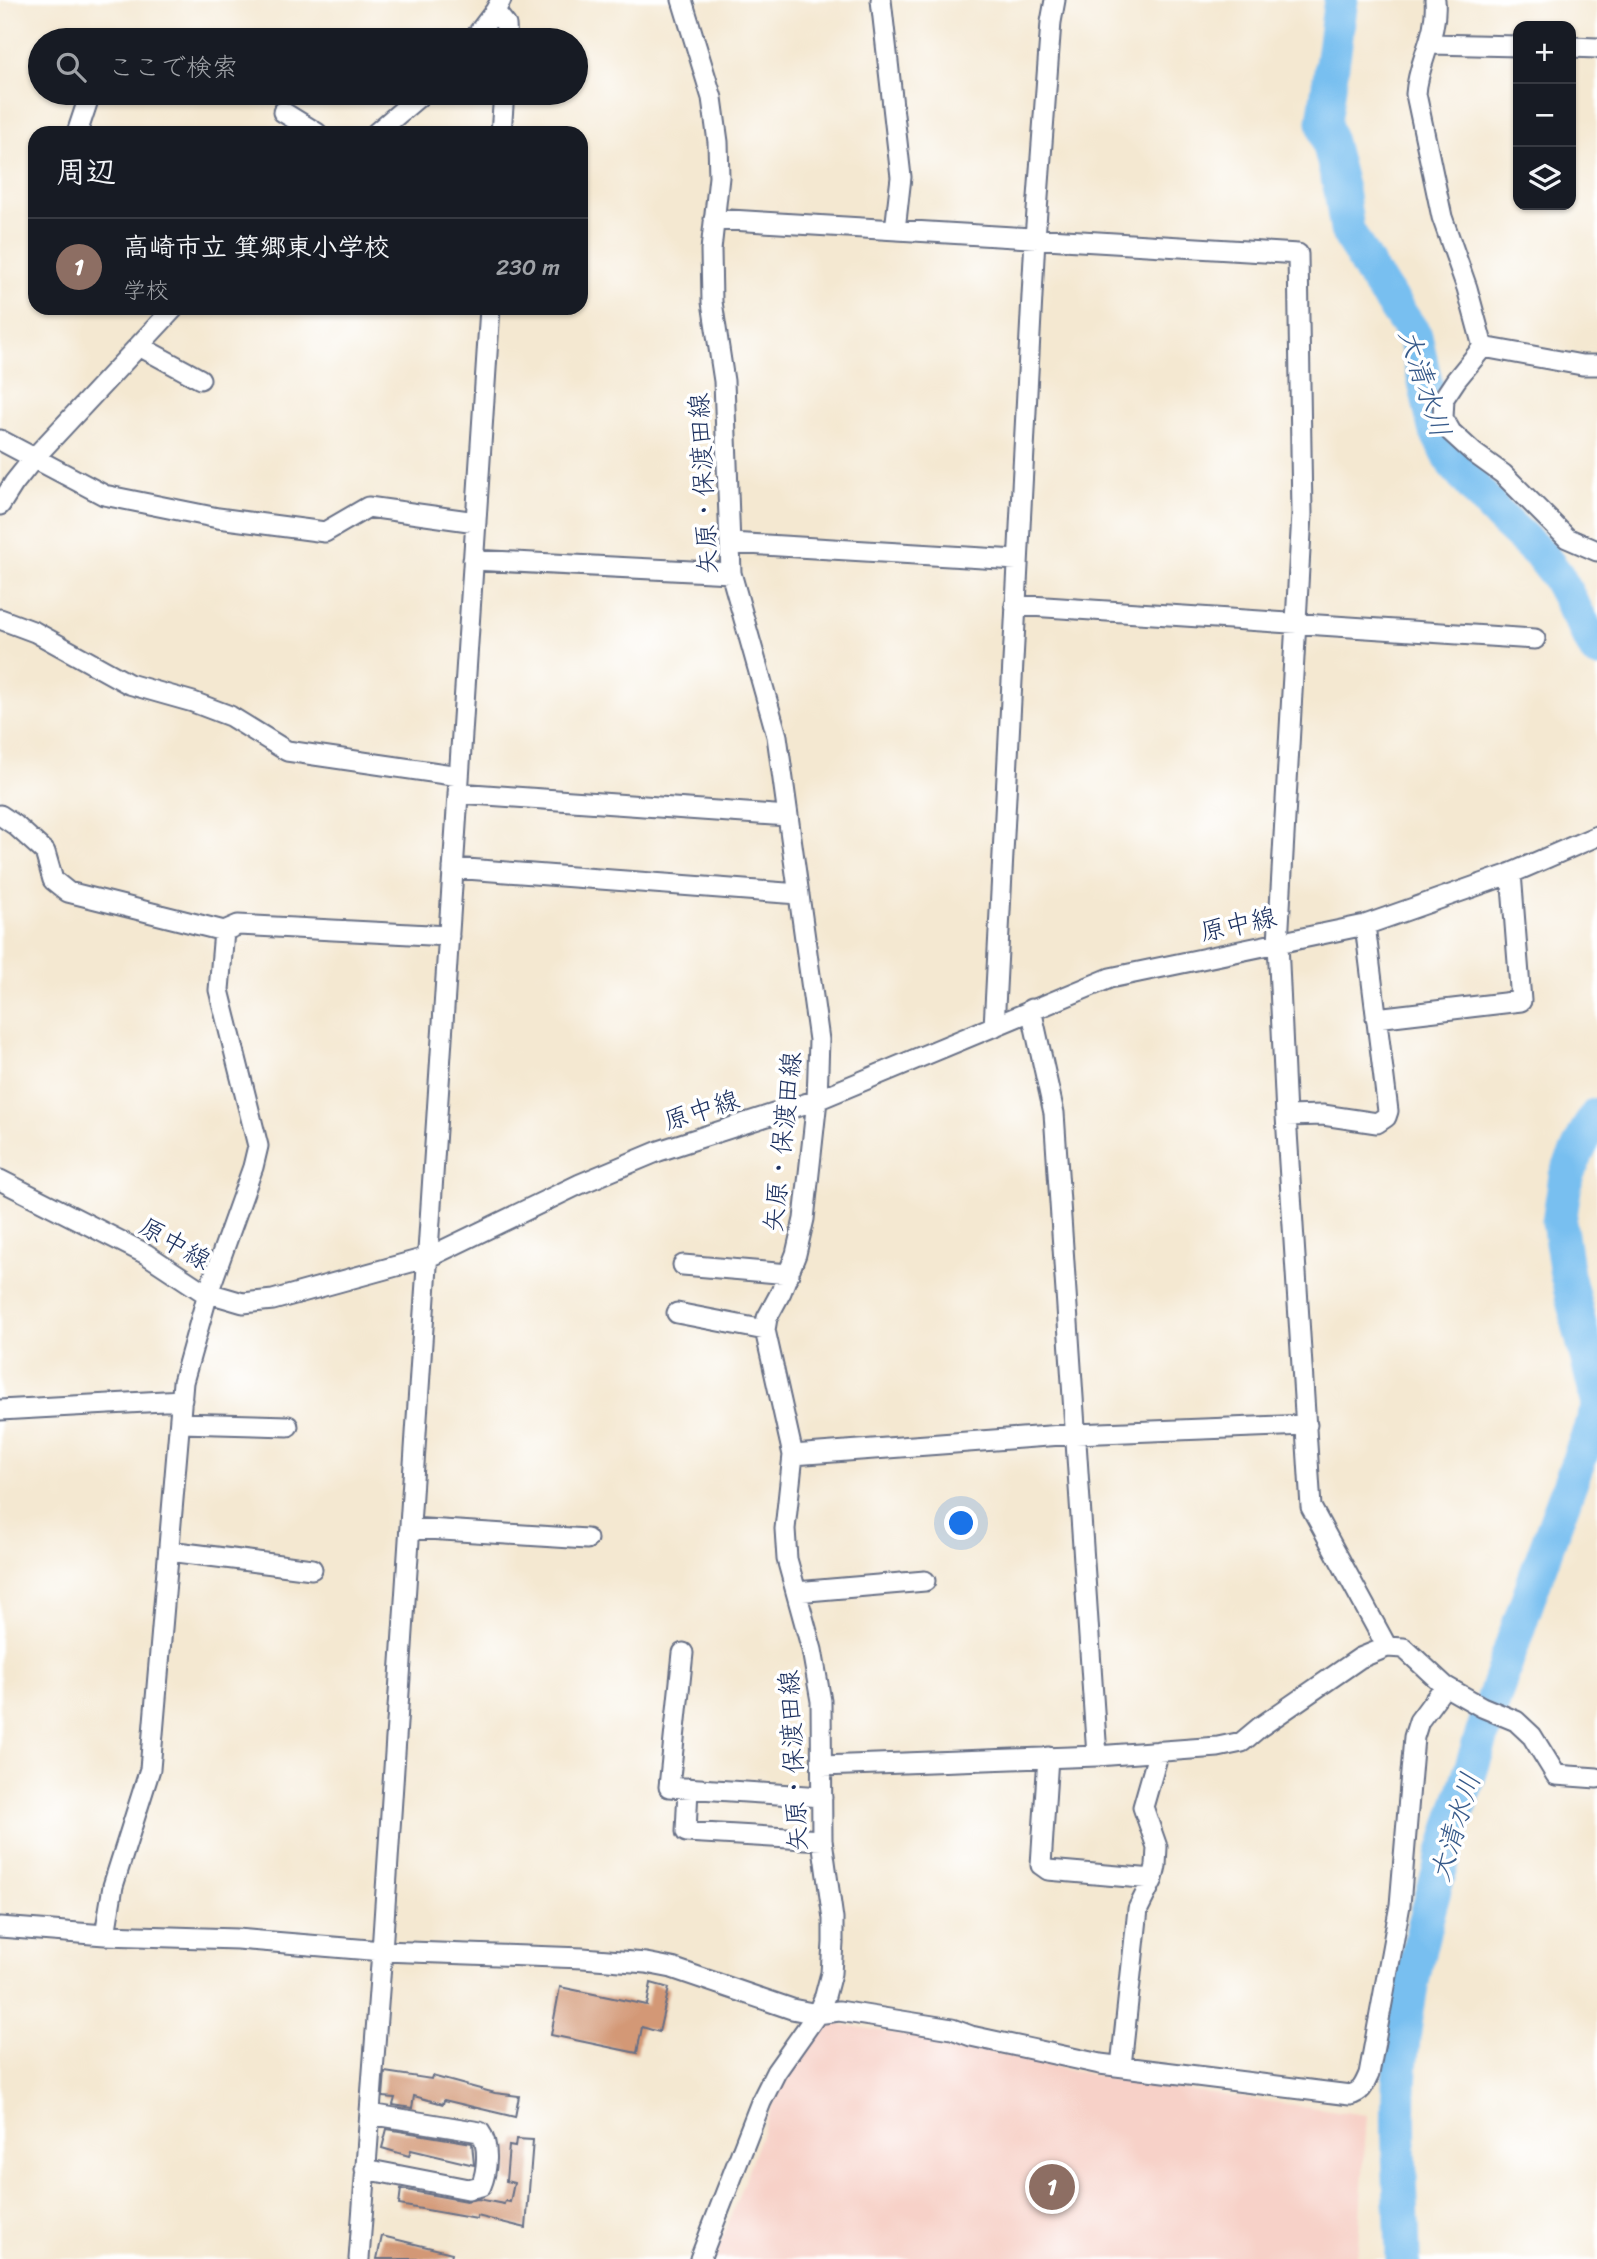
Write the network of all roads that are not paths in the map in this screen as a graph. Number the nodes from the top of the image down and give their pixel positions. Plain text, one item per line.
1 (682, 0) edge
2 (881, 0) edge
3 (1055, 0) edge
4 (1435, 0) edge
5 (498, 6) edge
6 (482, 28) edge
7 (506, 28) edge
8 (1431, 44) junction
9 (1513, 46) edge
10 (1576, 47) edge
11 (1597, 48) edge
12 (86, 105) edge
13 (409, 105) edge
14 (503, 105) edge
15 (283, 112) dead end
16 (79, 126) edge
17 (306, 126) edge
18 (384, 126) edge
19 (502, 126) edge
20 (714, 219) junction
21 (895, 230) junction
22 (1035, 238) junction
23 (168, 315) edge
24 (490, 315) edge
25 (139, 346) junction
26 (1483, 347) junction
27 (1597, 365) edge
28 (200, 379) dead end
29 (0, 440) edge
30 (34, 458) junction
31 (0, 505) edge
32 (476, 522) junction
33 (731, 543) junction
34 (1597, 551) edge
35 (1017, 559) junction
36 (473, 560) junction
37 (731, 573) junction
38 (1014, 605) junction
39 (0, 619) edge
40 (1296, 625) junction
41 (1535, 639) dead end
42 (459, 785) junction
43 (0, 815) edge
44 (788, 816) junction
45 (1597, 836) edge
46 (453, 868) junction
47 (1511, 873) junction
48 (799, 894) junction
49 (1364, 925) junction
50 (224, 931) junction
51 (449, 936) junction
52 (1278, 943) junction
53 (1031, 1009) junction
54 (1377, 1018) junction
55 (993, 1027) junction
56 (817, 1100) junction
57 (1286, 1116) junction
58 (0, 1180) edge
59 (429, 1257) junction
60 (683, 1265) dead end
61 (789, 1274) junction
62 (208, 1293) junction
63 (677, 1313) dead end
64 (765, 1330) junction
65 (182, 1400) junction
66 (0, 1410) edge
67 (180, 1423) junction
68 (1307, 1425) junction
69 (288, 1426) dead end
70 (1075, 1434) junction
71 (793, 1455) junction
72 (411, 1528) junction
73 (587, 1539) dead end
74 (169, 1551) junction
75 (313, 1569) dead end
76 (925, 1581) dead end
77 (796, 1592) junction
78 (1387, 1647) junction
79 (683, 1653) dead end
80 (1445, 1686) junction
81 (1159, 1751) junction
82 (1097, 1756) junction
83 (1048, 1757) junction
84 (822, 1766) junction
85 (1597, 1778) edge
86 (688, 1788) junction
87 (822, 1797) junction
88 (821, 1840) junction
89 (1153, 1879) junction
90 (0, 1927) edge
91 (105, 1935) junction
92 (382, 1951) junction
93 (817, 2014) junction
94 (1121, 2066) junction
95 (370, 2114) junction
96 (365, 2169) junction
97 (359, 2259) edge
98 (700, 2259) edge

1 - 20 street, 矢原・保渡田線
2 - 21 street
3 - 22 street
4 - 8 street
5 - 6 street
5 - 7 street
8 - 9 street
8 - 26 street
10 - 11 street
12 - 16 street
13 - 18 street
14 - 19 street
15 - 17 street
20 - 21 street
20 - 33 street, 矢原・保渡田線
21 - 22 street
22 - 35 street
22 - 40 street
23 - 25 street
24 - 32 street
25 - 28 street
25 - 30 street
26 - 27 street
26 - 34 street
29 - 30 street
30 - 31 street
30 - 32 street
32 - 36 street
33 - 35 street
33 - 37 street, 矢原・保渡田線
35 - 38 street
36 - 37 street
36 - 42 street
37 - 44 street, 矢原・保渡田線
38 - 40 street
38 - 55 street
39 - 42 street
40 - 41 street
40 - 52 street
42 - 44 street
42 - 46 street
43 - 50 street
44 - 48 street, 矢原・保渡田線
45 - 47 street, 原中線
46 - 48 street
46 - 51 street
47 - 49 street, 原中線
47 - 54 street
48 - 56 street, 矢原・保渡田線
49 - 52 street, 原中線
49 - 54 street
50 - 51 street
50 - 62 street
51 - 59 street
52 - 53 street, 原中線
52 - 57 street
53 - 55 street, 原中線
53 - 70 street
54 - 57 street
55 - 56 street, 原中線
56 - 59 street, 原中線
56 - 61 street, 矢原・保渡田線
57 - 68 street
58 - 62 street, 原中線
59 - 62 street, 原中線
59 - 72 street
60 - 61 street
61 - 64 street, 矢原・保渡田線
62 - 65 street
63 - 64 street
64 - 71 street, 矢原・保渡田線
65 - 66 street
65 - 67 street
67 - 69 street
67 - 74 street
68 - 70 street
68 - 78 street
70 - 71 street
70 - 82 street
71 - 77 street, 矢原・保渡田線
72 - 73 street
72 - 92 street
74 - 75 street
74 - 91 street
76 - 77 street
77 - 84 street, 矢原・保渡田線
78 - 80 street
78 - 81 street
79 - 86 street
80 - 85 street
80 - 94 street
81 - 82 street
81 - 89 street
82 - 83 street
83 - 84 street
83 - 89 street
84 - 87 street, 矢原・保渡田線
86 - 87 street
86 - 88 street
87 - 88 street, 矢原・保渡田線
88 - 93 street, 矢原・保渡田線
89 - 94 street
90 - 91 street
91 - 92 street
92 - 93 street
92 - 95 street
93 - 94 street
93 - 98 street, 矢原・保渡田線
95 - 96 street
95 - 96 street
96 - 97 street

